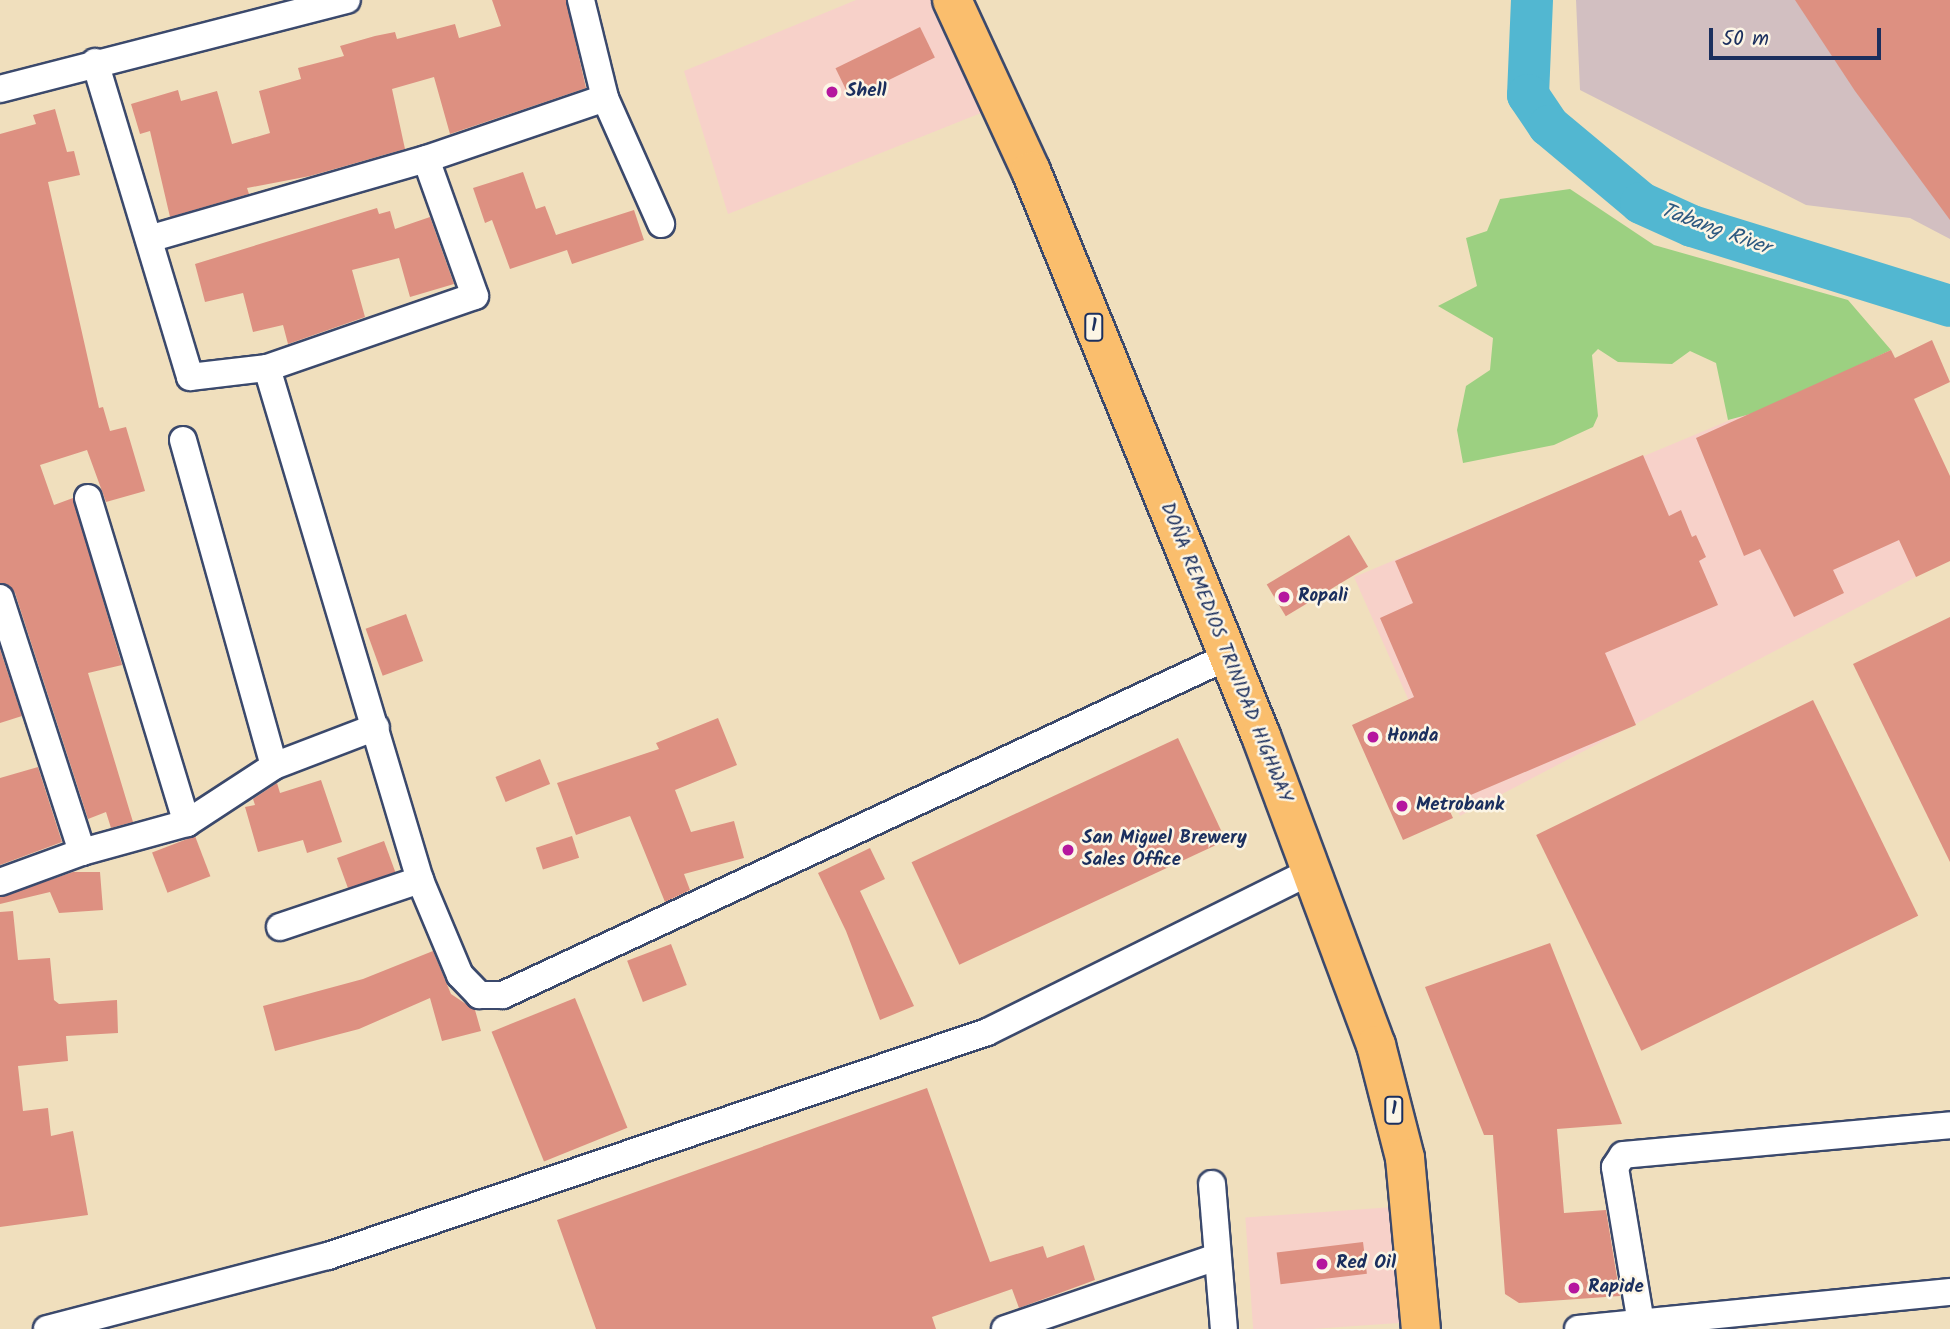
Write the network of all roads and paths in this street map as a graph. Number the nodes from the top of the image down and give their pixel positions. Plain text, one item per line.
1 (347, 0) edge
2 (581, 0) edge
3 (952, 0) edge
4 (95, 62) junction
5 (0, 89) edge
6 (605, 98) junction
7 (426, 159) junction
8 (661, 224) dead end
9 (149, 239) junction
10 (267, 368) junction
11 (183, 440) dead end
12 (88, 498) dead end
13 (0, 598) edge
14 (1227, 657) junction
15 (376, 727) junction
16 (274, 766) junction
17 (187, 823) junction
18 (82, 852) junction
19 (1312, 871) junction
20 (420, 880) junction
21 (0, 883) edge
22 (281, 927) dead end
23 (1950, 1125) edge
24 (1212, 1184) dead end
25 (1216, 1257) junction
26 (1950, 1292) edge
27 (1641, 1326) edge
28 (47, 1329) edge
29 (1005, 1329) edge
30 (1224, 1329) edge
31 (1421, 1329) edge
32 (1578, 1329) edge

1 - 4 street
2 - 6 street
3 - 14 highway, DOÑA REMEDIOS TRINIDAD HIGHWAY / 1
4 - 5 street
4 - 9 street
6 - 7 street
6 - 8 street
7 - 9 street
7 - 10 street
9 - 10 street
10 - 15 street
11 - 16 street
12 - 17 street
13 - 18 street
14 - 19 highway, DOÑA REMEDIOS TRINIDAD HIGHWAY / 1
14 - 20 street
15 - 16 street
15 - 20 street
16 - 17 street
17 - 18 street
18 - 21 street
19 - 28 street
19 - 31 highway, DOÑA REMEDIOS TRINIDAD HIGHWAY / 1
20 - 22 street
23 - 27 street
24 - 25 street
25 - 29 street
25 - 30 street
26 - 27 street
27 - 32 street

